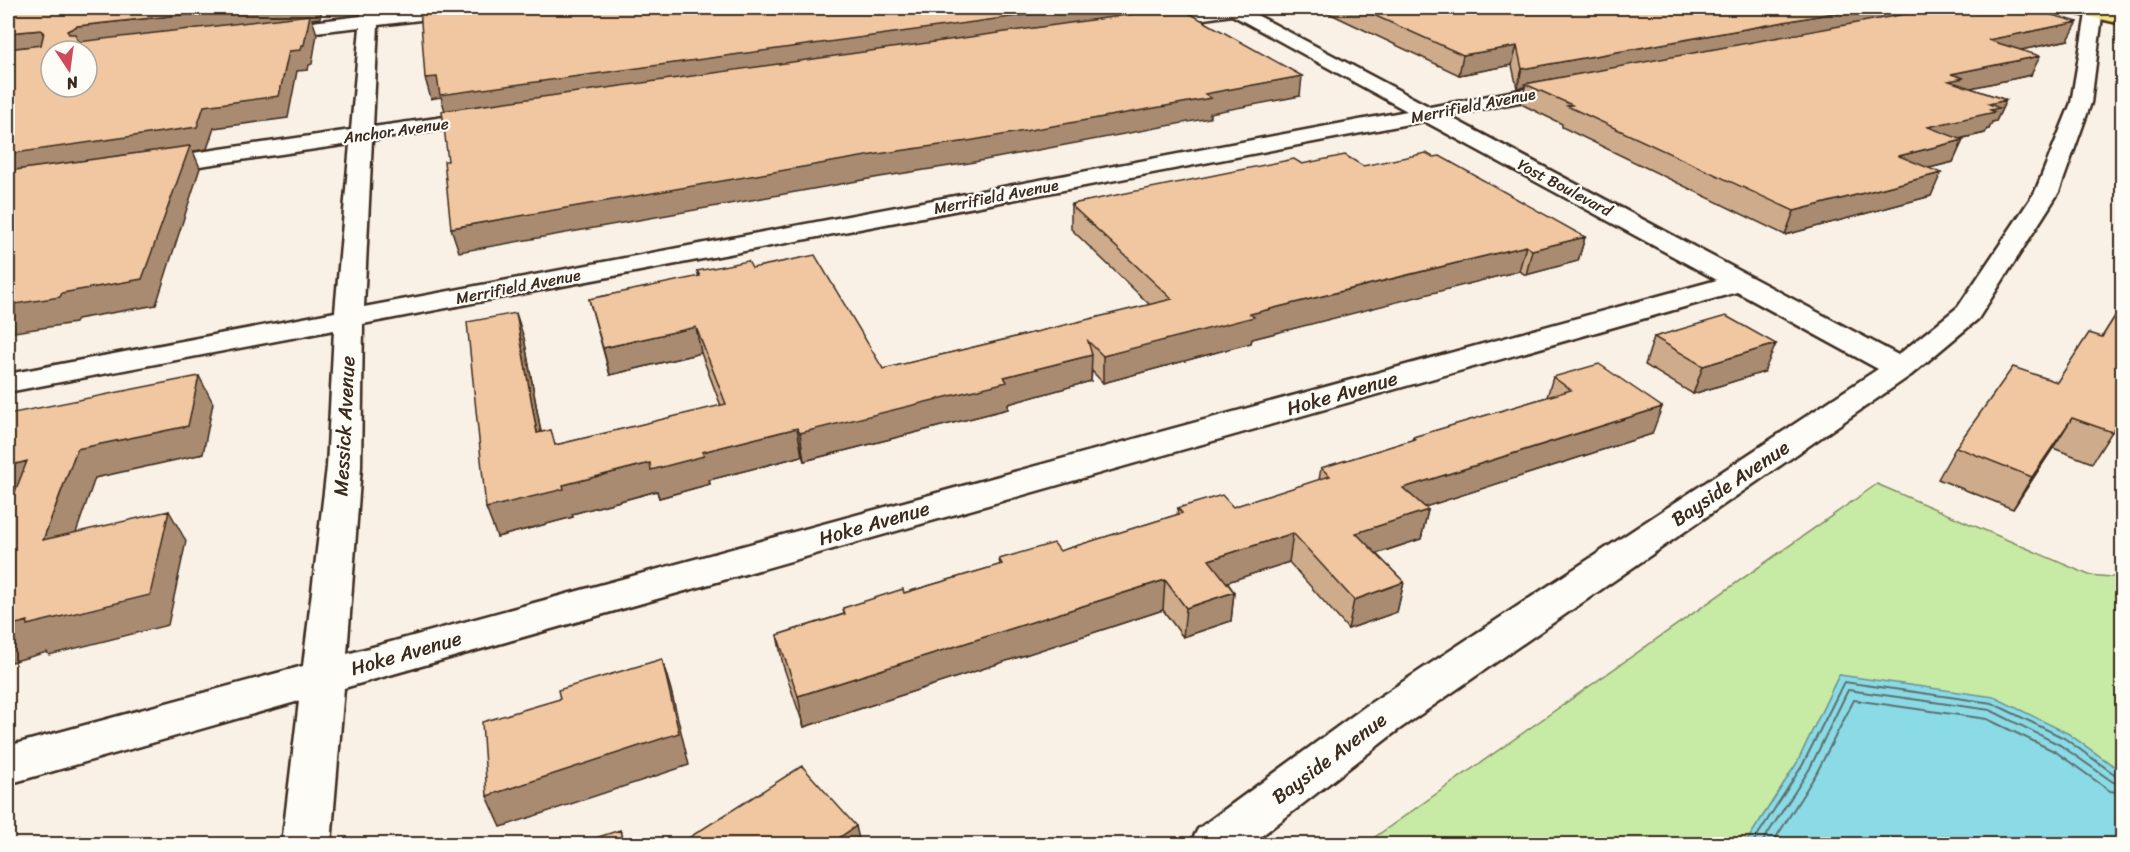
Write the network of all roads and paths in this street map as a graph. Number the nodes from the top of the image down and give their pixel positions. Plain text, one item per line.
1 (479, 8) edge
2 (1237, 8) edge
3 (2097, 12) edge
4 (370, 14) edge
5 (1128, 25) edge
6 (252, 34) edge
7 (1594, 82) edge
8 (1430, 114) junction
9 (504, 115) edge
10 (363, 135) junction
11 (138, 168) edge
12 (1741, 282) junction
13 (349, 318) junction
14 (1900, 368) junction
15 (8, 383) edge
16 (322, 677) junction
17 (8, 765) edge
18 (307, 844) edge
19 (1215, 844) edge

1 - 4 street
2 - 5 street
2 - 8 street, Yost Boulevard
3 - 14 street, Bayside Avenue
4 - 6 street
4 - 10 street, Messick Avenue
7 - 8 street, Merrifield Avenue
8 - 12 street, Yost Boulevard
8 - 13 street, Merrifield Avenue
9 - 10 street, Anchor Avenue
10 - 11 street, Anchor Avenue
10 - 13 street, Messick Avenue
12 - 14 street, Yost Boulevard
12 - 16 street, Hoke Avenue
13 - 15 street, Merrifield Avenue
13 - 16 street, Messick Avenue
14 - 19 street, Bayside Avenue
16 - 17 street, Hoke Avenue
16 - 18 street, Messick Avenue

